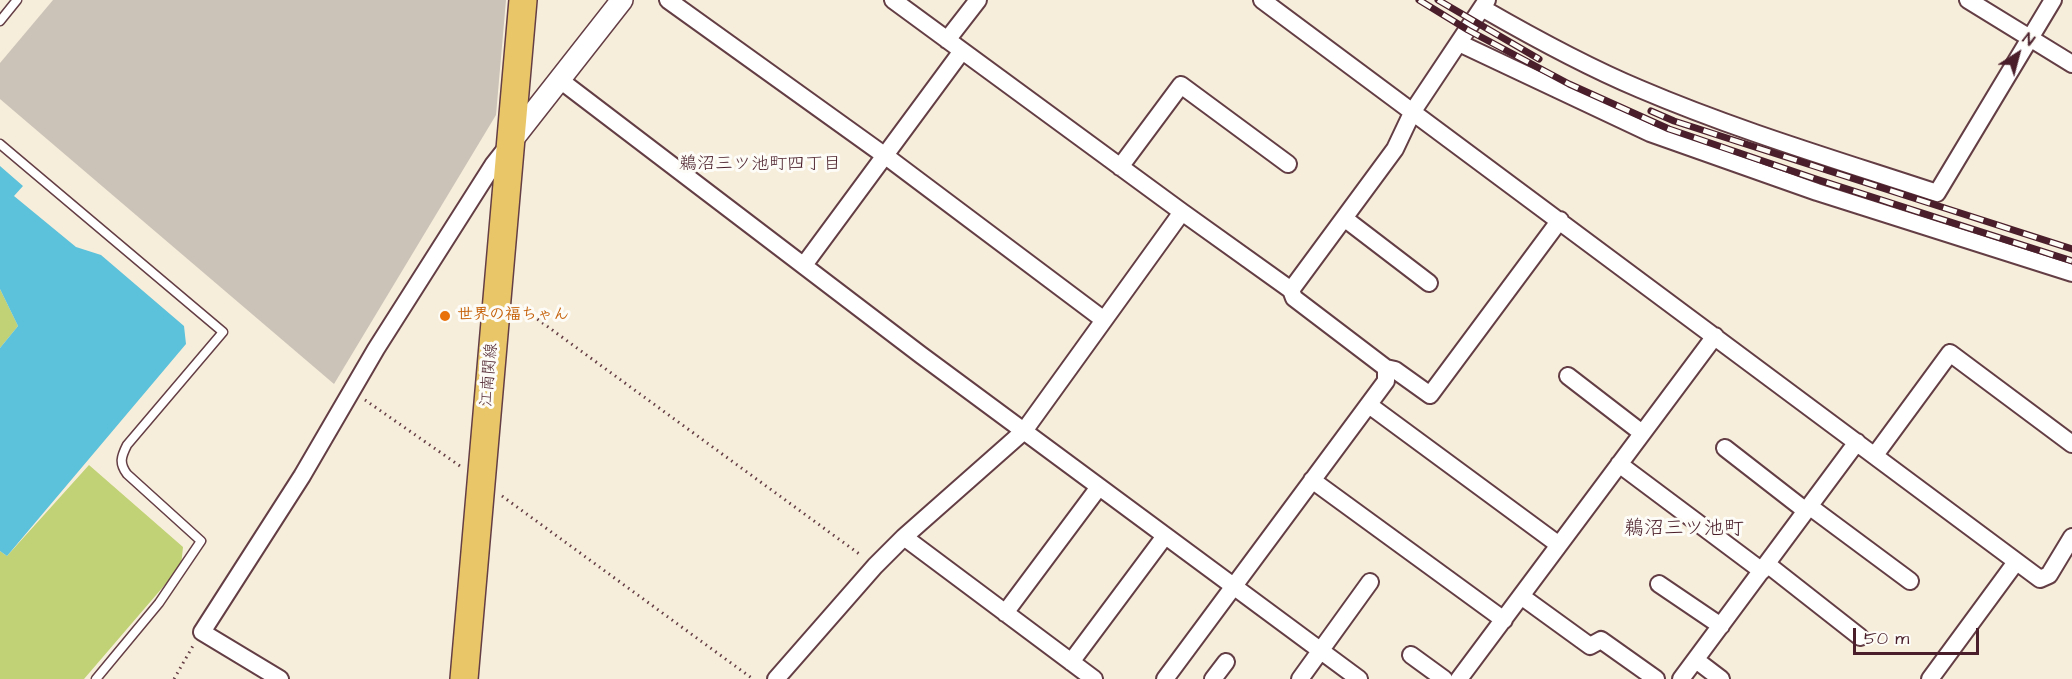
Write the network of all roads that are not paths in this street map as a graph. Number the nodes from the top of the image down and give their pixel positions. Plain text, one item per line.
1 (17, 0) edge
2 (523, 0) edge
3 (622, 0) edge
4 (668, 0) edge
5 (893, 0) edge
6 (978, 0) edge
7 (1262, 0) edge
8 (1968, 0) edge
9 (2053, 0) edge
10 (1484, 4) edge
11 (0, 21) edge
12 (2030, 38) junction
13 (947, 40) junction
14 (1459, 43) junction
15 (962, 51) junction
16 (2072, 64) edge
17 (560, 80) junction
18 (1413, 111) junction
19 (0, 144) edge
20 (509, 145) junction
21 (885, 156) junction
22 (1288, 164) dead end
23 (1120, 167) junction
24 (1182, 212) junction
25 (1344, 218) junction
26 (1560, 220) junction
27 (804, 266) junction
28 (2072, 273) edge
29 (1429, 283) dead end
30 (1291, 290) junction
31 (1104, 320) junction
32 (1714, 336) junction
33 (1386, 368) junction
34 (1568, 376) dead end
35 (1369, 405) junction
36 (1024, 431) junction
37 (1642, 433) junction
38 (1857, 442) junction
39 (2072, 444) edge
40 (1725, 448) dead end
41 (1875, 455) junction
42 (1619, 464) junction
43 (1312, 480) junction
44 (1099, 487) junction
45 (1807, 509) junction
46 (1165, 536) junction
47 (904, 537) junction
48 (2072, 537) edge
49 (1559, 544) junction
50 (2016, 562) junction
51 (1764, 567) junction
52 (1910, 580) dead end
53 (1370, 582) dead end
54 (1659, 584) dead end
55 (1233, 587) junction
56 (1521, 596) junction
57 (1005, 613) junction
58 (1504, 620) junction
59 (1720, 626) junction
60 (1860, 637) dead end
61 (1320, 651) junction
62 (1411, 655) dead end
63 (1696, 660) junction
64 (1071, 662) junction
65 (1226, 662) dead end
66 (782, 678) edge
67 (96, 679) edge
68 (280, 679) edge
69 (464, 679) edge
70 (1094, 679) edge
71 (1165, 679) edge
72 (1213, 679) edge
73 (1300, 679) edge
74 (1359, 679) edge
75 (1444, 679) edge
76 (1460, 679) edge
77 (1656, 679) edge
78 (1681, 679) edge
79 (1721, 679) edge
80 (1930, 679) edge

1 - 11 lane
2 - 20 main road, 江南関線
3 - 17 street
4 - 21 street
5 - 13 street
6 - 13 street
7 - 18 street
8 - 12 street
9 - 12 street
10 - 12 street
10 - 14 street
12 - 16 street
13 - 15 street
14 - 18 street
14 - 28 street
15 - 21 street
15 - 23 street
17 - 20 street
17 - 27 street
18 - 25 street
18 - 26 street
19 - 67 lane
20 - 68 street
20 - 69 main road, 江南関線
21 - 27 street
21 - 31 street
22 - 23 street
23 - 24 street
24 - 30 street
24 - 31 street
25 - 29 street
25 - 30 street
26 - 32 street
26 - 33 street
27 - 36 street
30 - 33 street
31 - 36 street
32 - 37 street
32 - 38 street
33 - 35 street
34 - 37 street
35 - 43 street
35 - 49 street
36 - 44 street
36 - 47 street
37 - 42 street
38 - 41 street
38 - 45 street
39 - 41 street
40 - 45 street
41 - 50 street
42 - 49 street
42 - 51 street
43 - 55 street
43 - 58 street
44 - 46 street
44 - 57 street
45 - 51 street
45 - 52 street
46 - 55 street
46 - 64 street
47 - 57 street
47 - 66 street
48 - 50 street
49 - 56 street
50 - 80 street
51 - 59 street
51 - 60 street
53 - 61 street
54 - 59 street
55 - 61 street
55 - 71 street
56 - 58 street
56 - 77 street
57 - 64 street
58 - 76 street
59 - 63 street
61 - 73 street
61 - 74 street
62 - 75 street
63 - 78 street
63 - 79 street
64 - 70 street
65 - 72 street

